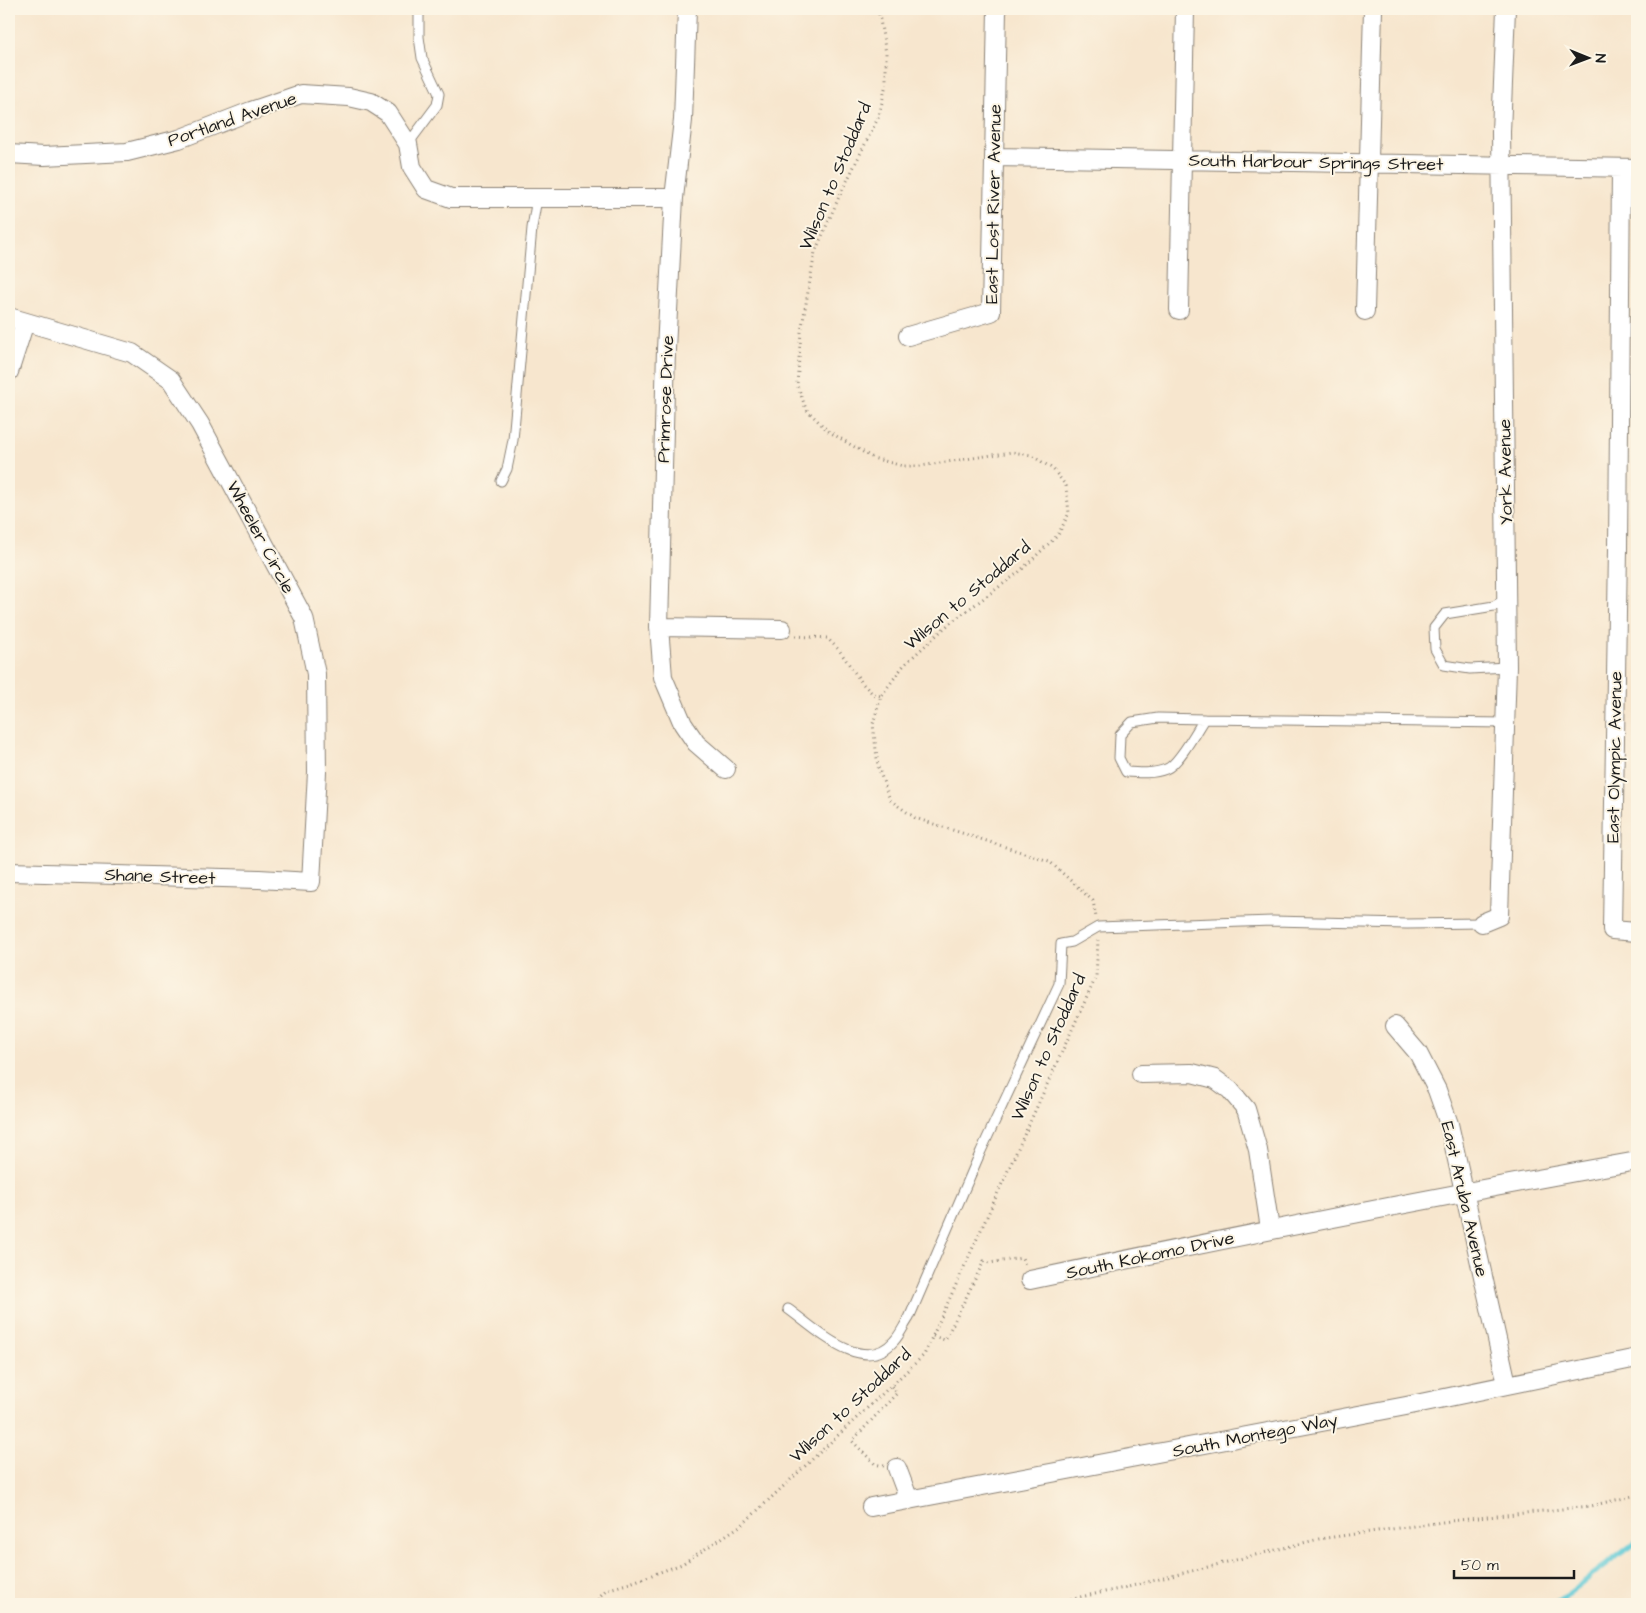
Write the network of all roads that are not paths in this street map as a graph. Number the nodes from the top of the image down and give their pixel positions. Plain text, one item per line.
1 (419, 9) edge
2 (687, 9) edge
3 (997, 9) edge
4 (1185, 9) edge
5 (1373, 9) edge
6 (1506, 9) edge
7 (408, 144) junction
8 (9, 154) edge
9 (994, 157) junction
10 (1182, 160) junction
11 (1368, 163) junction
12 (1502, 166) junction
13 (1629, 168) edge
14 (537, 198) junction
15 (674, 198) junction
16 (1179, 310) dead end
17 (1365, 311) dead end
18 (17, 319) edge
19 (908, 336) dead end
20 (9, 372) edge
21 (501, 481) dead end
22 (1506, 598) junction
23 (659, 627) junction
24 (782, 629) road end
25 (1507, 667) junction
26 (1204, 719) junction
27 (1505, 724) junction
28 (726, 769) dead end
29 (9, 872) edge
30 (310, 882) joint
31 (1482, 923) joint
32 (1637, 932) edge
33 (1395, 1026) dead end
34 (1141, 1074) dead end
35 (1637, 1161) edge
36 (1464, 1192) junction
37 (1270, 1229) junction
38 (1030, 1280) road end
39 (788, 1309) dead end
40 (1637, 1358) edge
41 (1507, 1384) junction
42 (897, 1468) road end
43 (909, 1500) junction
44 (871, 1506) dead end

1 - 7 lane
2 - 15 street, Primrose Drive
3 - 9 street, East Lost River Avenue
4 - 10 street
5 - 11 street
6 - 12 street, York Avenue
7 - 8 street, Portland Avenue
7 - 14 street, Portland Avenue
9 - 10 street, South Harbour Springs Street
9 - 19 street, East Lost River Avenue
10 - 11 street, South Harbour Springs Street
10 - 16 street
11 - 12 street, South Harbour Springs Street
11 - 17 street
12 - 13 street, South Harbour Springs Street
12 - 22 street, York Avenue
13 - 32 street, East Olympic Avenue
14 - 15 street, Portland Avenue
14 - 21 lane
15 - 23 street, Primrose Drive
18 - 20 street
18 - 30 street, Wheeler Circle
22 - 25 street, York Avenue
22 - 25 lane
23 - 24 street
23 - 28 street, Primrose Drive
25 - 27 street, York Avenue
26 - 26 lane
26 - 27 lane
27 - 31 street, York Avenue
29 - 30 street, Shane Street
31 - 39 lane
33 - 36 street, East Aruba Avenue
34 - 37 street
35 - 36 street, South Kokomo Drive
36 - 37 street, South Kokomo Drive
36 - 41 street, East Aruba Avenue
37 - 38 street, South Kokomo Drive
40 - 41 street, South Montego Way
41 - 43 street, South Montego Way
42 - 43 street
43 - 44 street, South Montego Way

